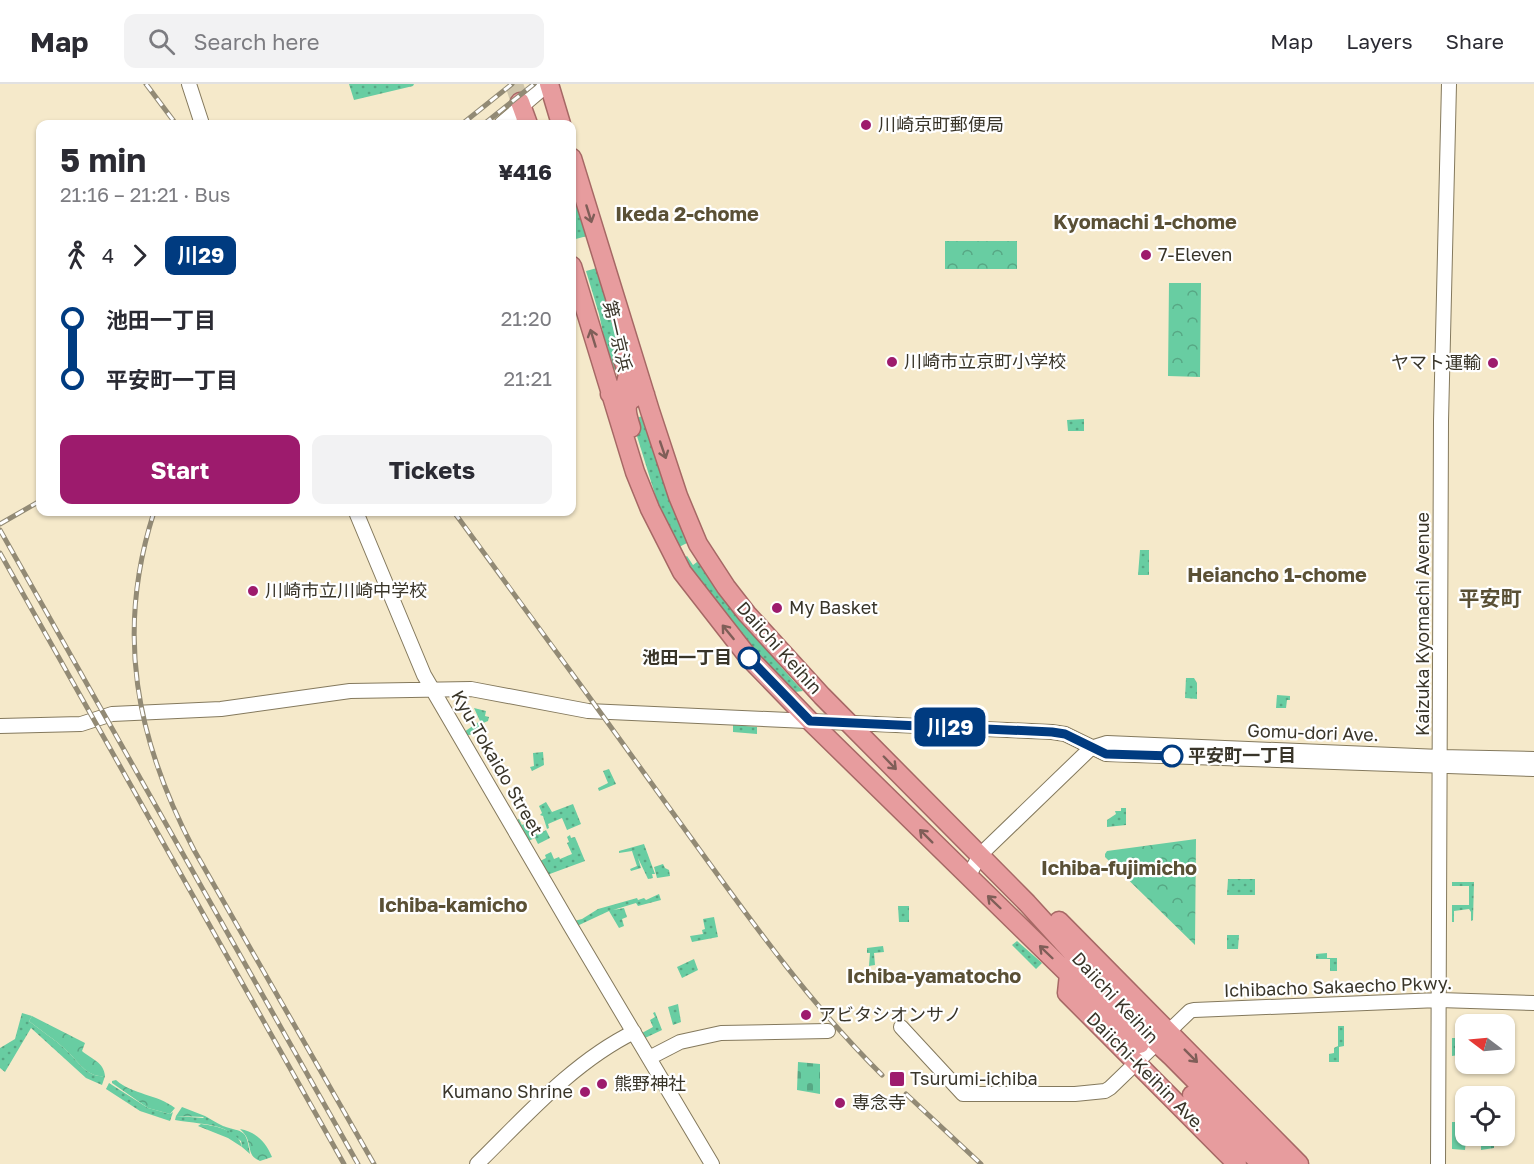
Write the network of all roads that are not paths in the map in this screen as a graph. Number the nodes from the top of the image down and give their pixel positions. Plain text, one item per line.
1 (189, 84) edge
2 (548, 84) edge
3 (1449, 84) edge
4 (524, 111) edge
5 (201, 120) edge
6 (508, 120) edge
7 (560, 120) edge
8 (576, 171) edge
9 (606, 269) junction
10 (576, 279) edge
11 (610, 394) junction
12 (645, 394) junction
13 (650, 509) junction
14 (358, 516) edge
15 (434, 691) junction
16 (810, 721) junction
17 (848, 722) junction
18 (0, 726) edge
19 (1091, 748) junction
20 (1534, 759) edge
21 (1440, 762) junction
22 (1534, 769) edge
23 (980, 855) junction
24 (968, 877) junction
25 (1069, 975) joint
26 (1439, 1000) junction
27 (1534, 1003) edge
28 (901, 1027) dead end
29 (828, 1031) dead end
30 (634, 1032) junction
31 (1152, 1047) junction
32 (649, 1058) junction
33 (477, 1164) edge
34 (712, 1164) edge
35 (1237, 1164) edge
36 (1260, 1164) edge
37 (1278, 1164) edge
38 (1299, 1164) edge
39 (1438, 1164) edge

1 - 5 street
2 - 4 street
2 - 7 highway
3 - 21 street, Kaizuka Kyomachi Avenue
4 - 6 street
8 -> 9 highway, Daiichi Keihin
9 - 11 highway, 第一京浜
9 - 12 highway, Daiichi Keihin
11 -> 10 highway, Daiichi Keihin
11 - 13 highway, Daiichi Keihin
12 - 13 highway, 第一京浜
12 -> 17 highway, Daiichi Keihin
16 -> 13 highway, Daiichi Keihin
14 - 15 street, Kyu-Tokaido Street
15 - 16 street
15 - 18 street
15 - 30 street, Kyu-Tokaido Street
16 - 17 street
24 -> 16 highway, Daiichi Keihin
17 - 19 street
17 -> 23 highway, Daiichi Keihin
19 - 21 street, Gomu-dori Ave.
19 - 23 street
20 - 21 street, Gomu-dori Ave.
21 - 22 street, Gomu-dori Ave.
21 - 26 street, Kaizuka Kyomachi Avenue
23 - 24 street
23 - 31 highway, Daiichi Keihin
25 -> 24 highway, Daiichi Keihin
25 - 31 highway, Daiichi-Keihin Ave.
26 - 27 street, Ichibacho Sakaecho Pkwy.
26 - 31 street, Ichibacho Sakaecho Pkwy.
26 - 39 street, Kaizuka Kyomachi Avenue
28 - 31 street, Ichibacho Sakaecho Pkwy.
29 - 32 street
30 - 32 street, Kyu-Tokaido Street
30 - 33 street
31 - 35 highway, Daiichi-Keihin Ave.
31 - 36 highway, Daiichi Keihin
31 - 37 highway, Daiichi Keihin
31 -> 38 highway, Daiichi-Keihin Ave.
32 - 34 street

